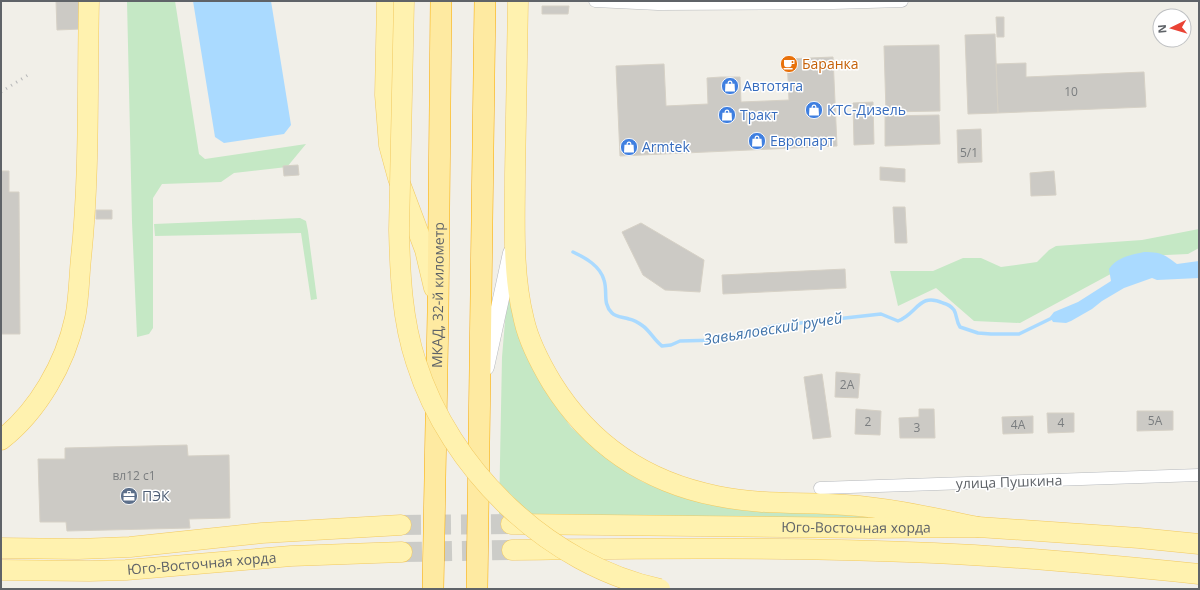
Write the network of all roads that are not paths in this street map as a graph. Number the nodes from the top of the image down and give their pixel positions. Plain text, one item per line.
1 (89, 1) edge
2 (387, 1) edge
3 (404, 1) edge
4 (441, 1) edge
5 (485, 1) edge
6 (595, 1) edge
7 (902, 1) edge
8 (520, 5) edge
9 (514, 241) junction
10 (438, 312) junction
11 (478, 402) junction
12 (1, 440) edge
13 (1199, 475) edge
14 (820, 488) dead end
15 (512, 524) tunnel mouth
16 (401, 526) tunnel mouth
17 (978, 527) junction
18 (1199, 544) edge
19 (1, 548) edge
20 (512, 550) tunnel mouth
21 (402, 552) tunnel mouth
22 (1, 570) edge
23 (1199, 574) edge
24 (433, 587) edge
25 (477, 587) edge
26 (660, 589) edge

1 - 12 main road
2 - 10 main road
3 - 26 main road, bridge
4 - 10 highway, МКАД, 32-й километр
5 - 11 highway
6 - 7 street
8 - 9 main road
9 - 11 street
9 - 17 main road
10 - 24 highway, МКАД, 32-й километр
11 - 25 highway
13 - 14 street, улица Пушкина
15 - 17 main road, Юго-Восточная хорда
16 - 19 main road, Юго-Восточная хорда
17 - 18 main road, Юго-Восточная хорда
20 - 23 main road, Юго-Восточная хорда
21 - 22 main road, Юго-Восточная хорда

